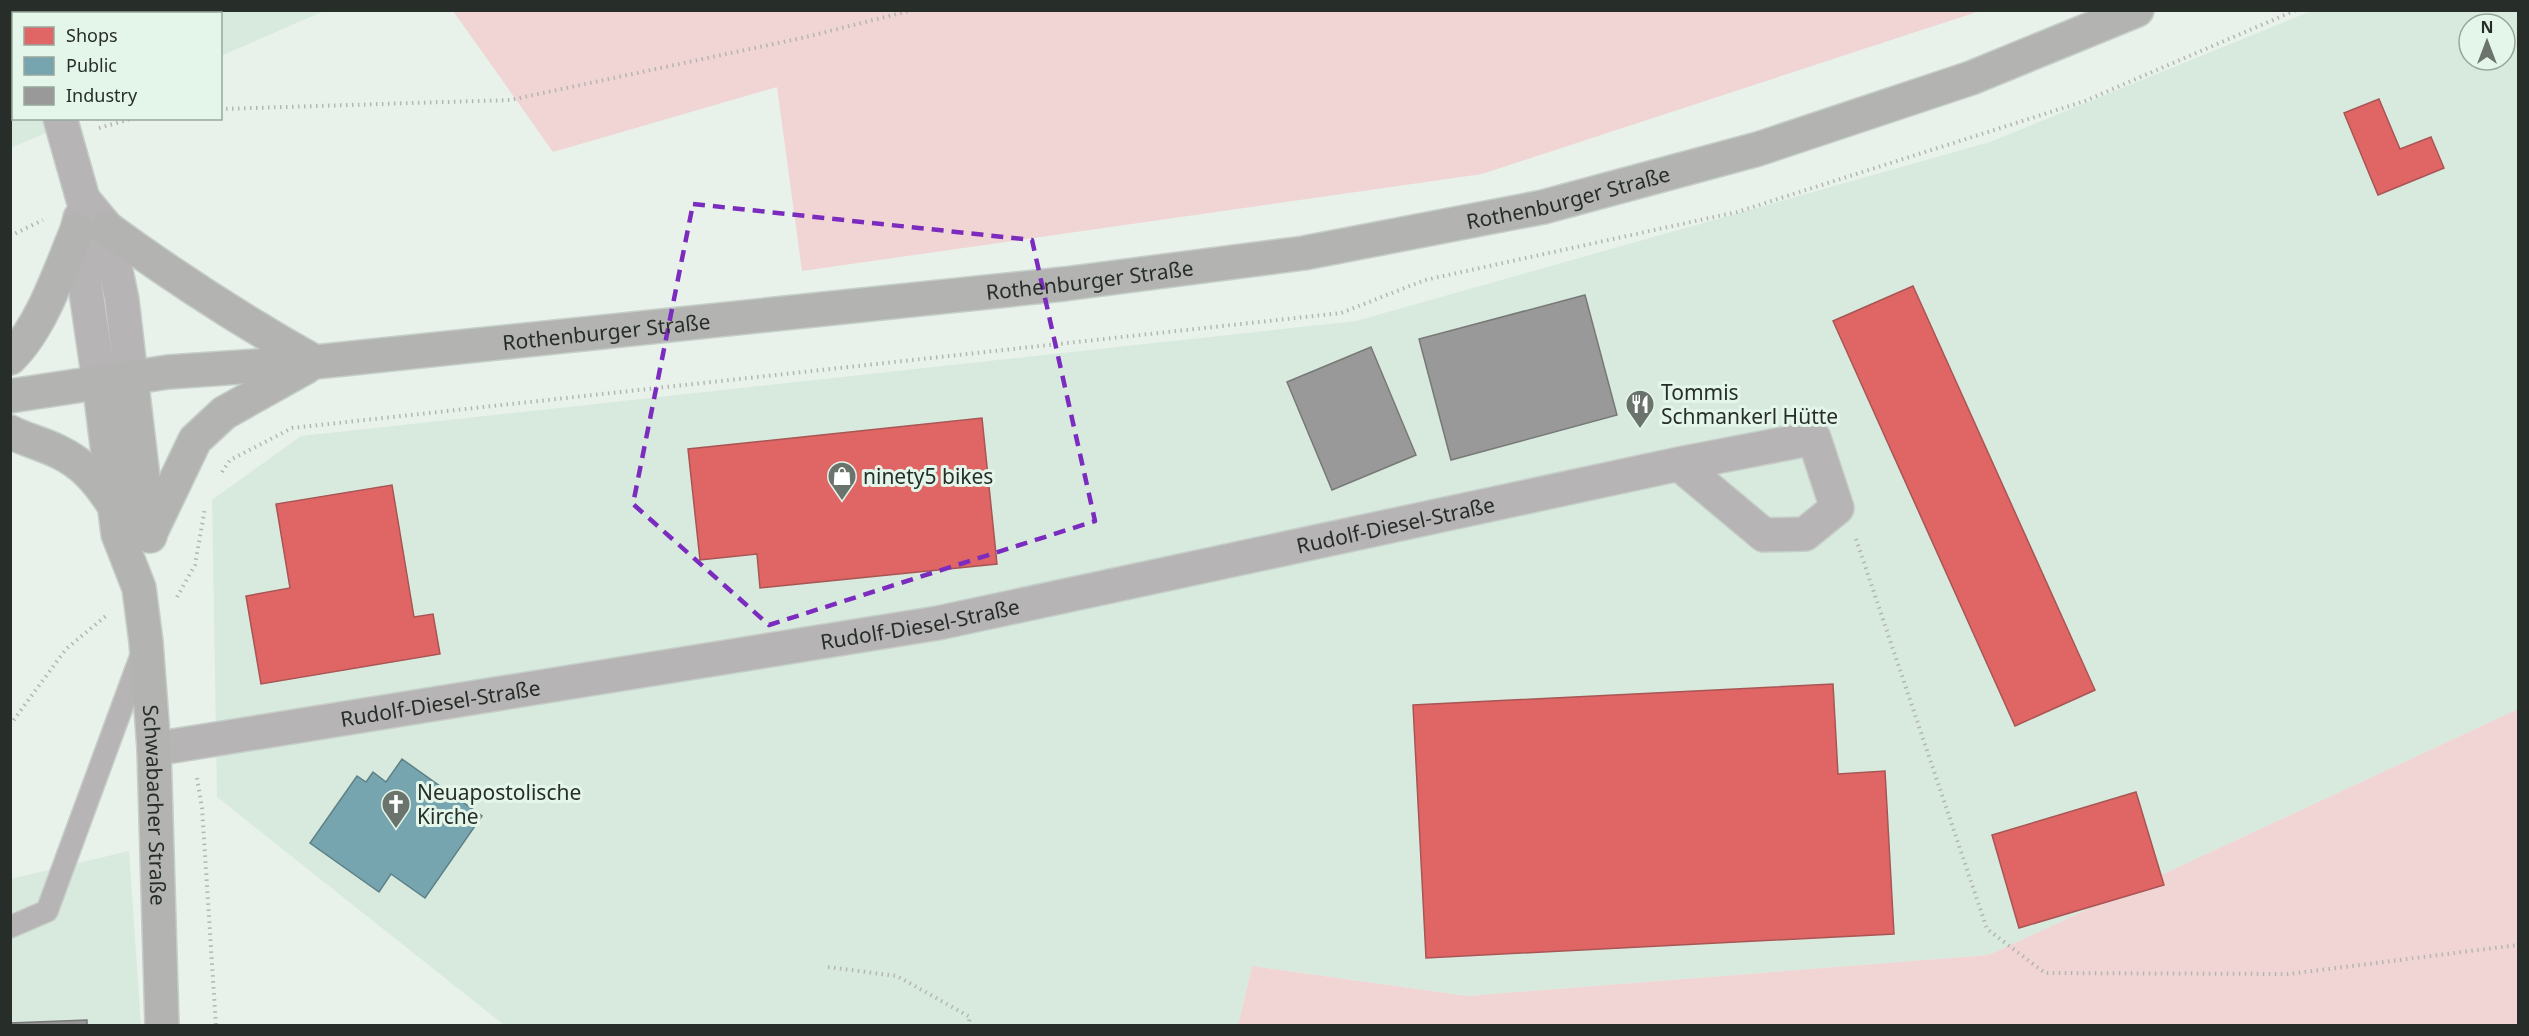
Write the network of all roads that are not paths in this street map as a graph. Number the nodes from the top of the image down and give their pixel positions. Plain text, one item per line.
1 (2137, 10) edge
2 (61, 120) edge
3 (89, 219) junction
4 (10, 358) edge
5 (315, 362) junction
6 (131, 377) junction
7 (99, 381) junction
8 (10, 396) edge
9 (10, 432) edge
10 (1679, 464) junction
11 (114, 504) junction
12 (150, 534) junction
13 (139, 588) junction
14 (146, 642) junction
15 (154, 750) junction
16 (10, 927) edge
17 (162, 1026) edge

1 - 5 main road, Rothenburger Straße
2 - 3 street, Schwabacher Straße
3 - 4 main road
3 - 5 main road
3 - 6 street, Schwabacher Straße
3 - 7 street, Schwabacher Straße
5 - 6 main road, Rothenburger Straße
5 - 12 main road
6 - 7 main road, Rothenburger Straße
6 - 12 main road, Schwabacher Straße
7 - 8 main road, Rothenburger Straße
7 - 11 main road, Schwabacher Straße
9 - 11 main road
10 - 10 street, Rudolf-Diesel-Straße
10 - 15 street, Rudolf-Diesel-Straße
11 - 13 main road, Schwabacher Straße
12 - 13 main road, Schwabacher Straße
13 - 14 main road, Schwabacher Straße
14 - 15 main road, Schwabacher Straße
14 - 16 lane
15 - 17 main road, Schwabacher Straße

